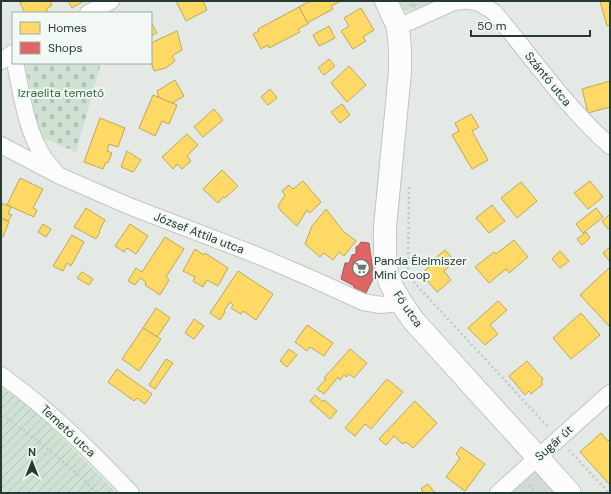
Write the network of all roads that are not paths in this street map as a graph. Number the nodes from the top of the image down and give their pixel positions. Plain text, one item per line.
1 (111, 1) edge
2 (386, 1) edge
3 (472, 2) edge
4 (90, 12) edge
5 (398, 27) junction
6 (12, 55) edge
7 (1, 61) edge
8 (15, 64) edge
9 (1, 145) edge
10 (610, 146) edge
11 (60, 176) junction
12 (401, 303) junction
13 (1, 375) edge
14 (610, 393) edge
15 (538, 458) junction
16 (130, 493) edge
17 (498, 493) edge
18 (570, 493) edge

1 - 4 street
2 - 5 street, Fő utca
3 - 5 street, Szántó utca
3 - 10 street, Szántó utca
5 - 12 street, Fő utca
6 - 7 street
8 - 11 street
9 - 11 street, József Attila utca
11 - 12 street, József Attila utca
12 - 15 street, Fő utca
13 - 16 street, Temető utca
14 - 15 street, Sugár út
15 - 17 street, Sugár út
15 - 18 street, Fő utca

